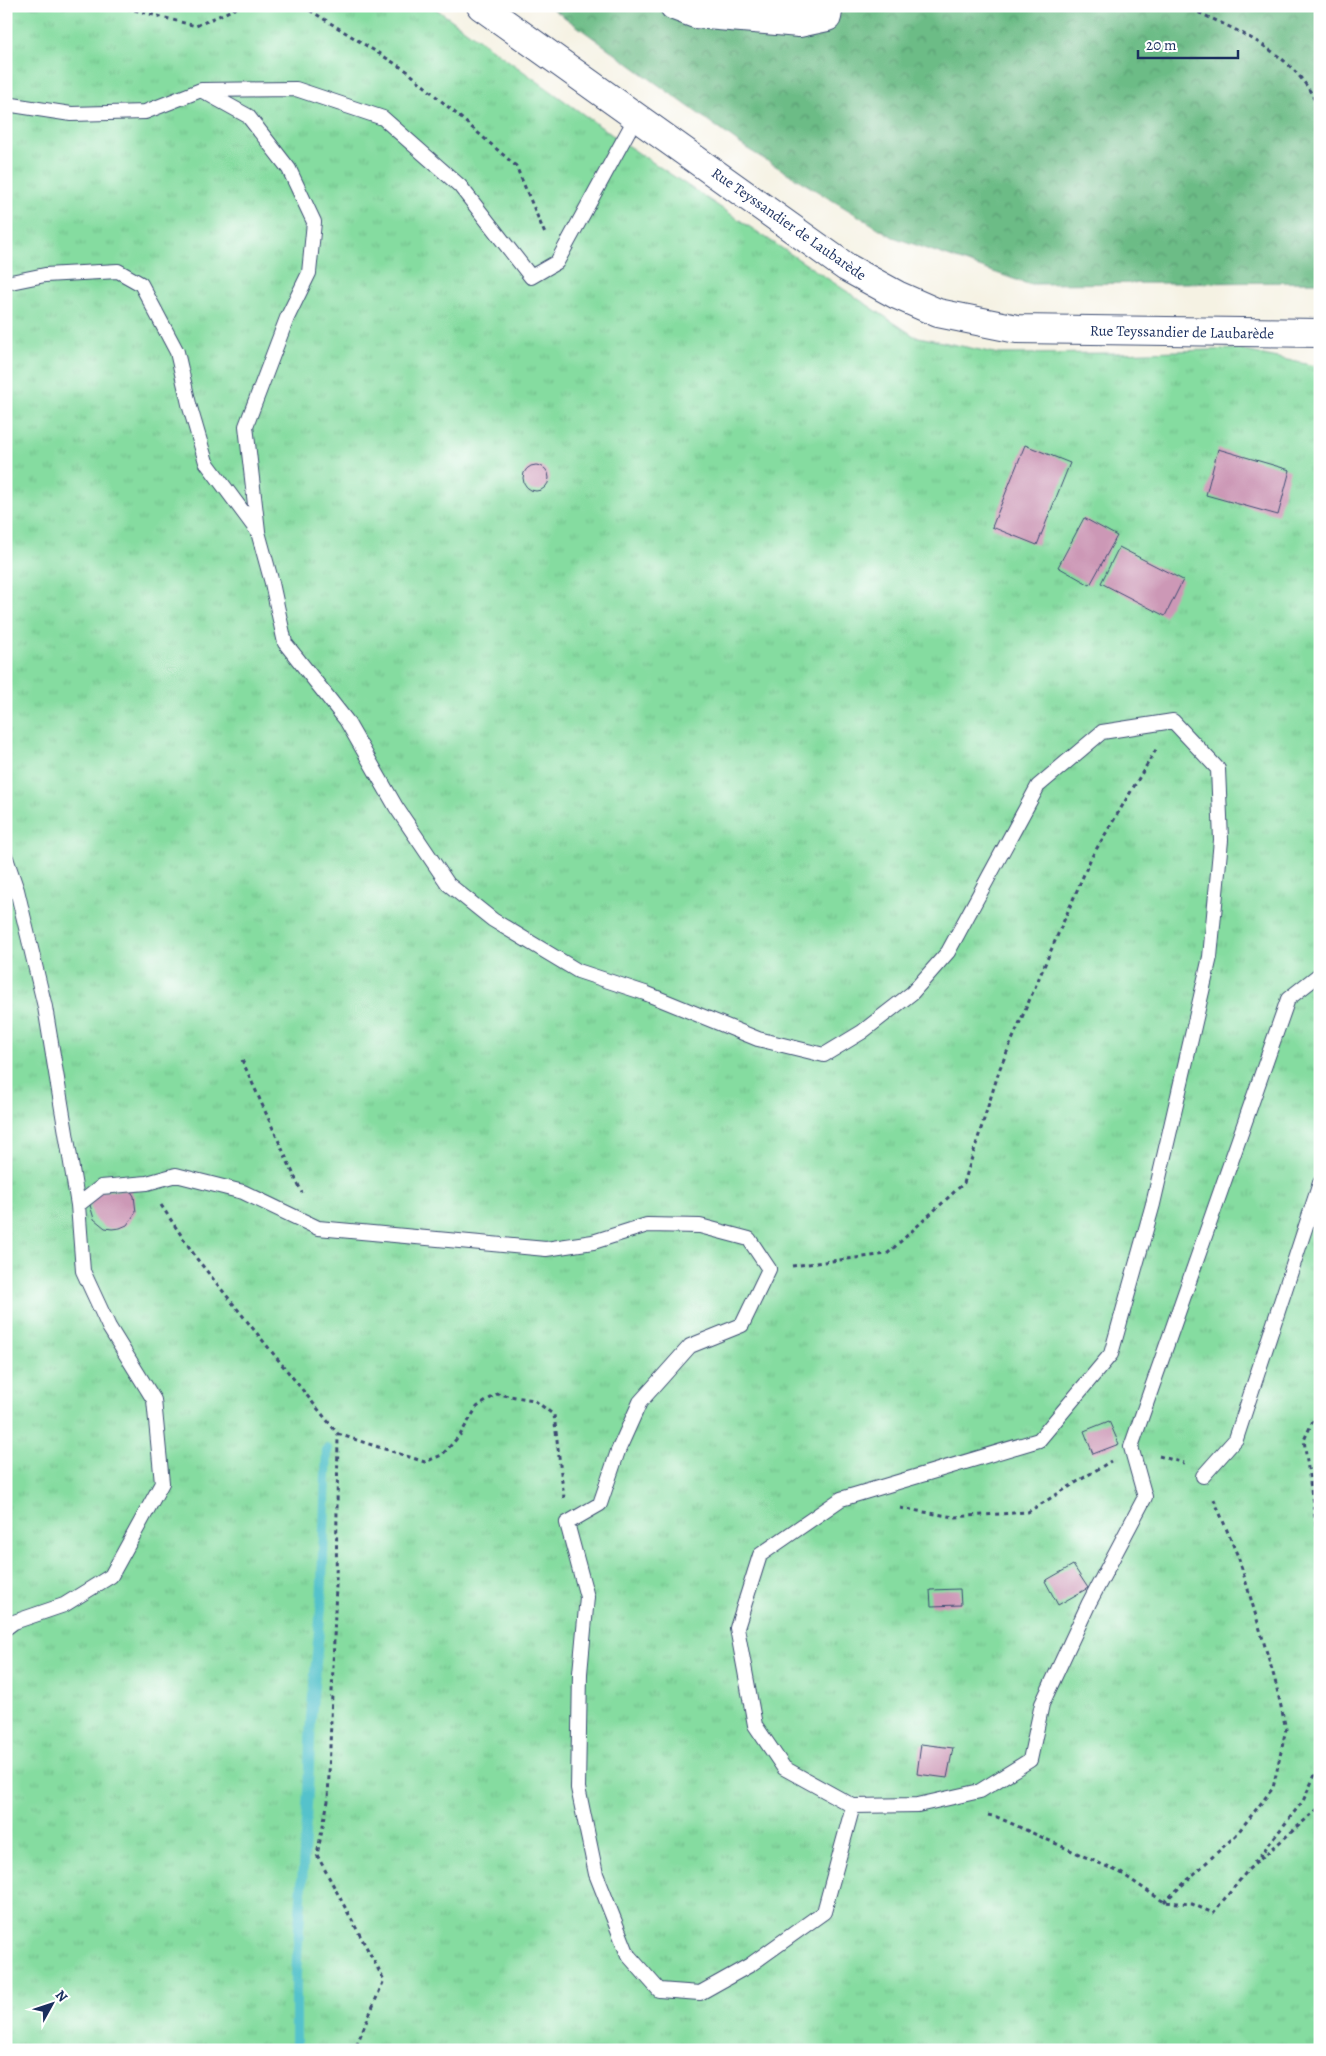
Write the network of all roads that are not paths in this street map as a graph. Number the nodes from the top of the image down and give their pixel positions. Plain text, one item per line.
1 (481, 6) edge
2 (674, 6) edge
3 (829, 6) edge
4 (201, 90) junction
5 (6, 104) edge
6 (636, 117) junction
7 (6, 283) edge
8 (1320, 333) edge
9 (258, 532) junction
10 (6, 858) edge
11 (1320, 974) edge
12 (1320, 1183) edge
13 (78, 1205) junction
14 (1204, 1476) road end
15 (6, 1628) edge
16 (852, 1806) junction

1 - 6 main road, Rue Teyssandier de Laubarède
2 - 3 main road
4 - 5 lane
4 - 6 lane
4 - 9 lane
6 - 8 main road, Rue Teyssandier de Laubarède
7 - 9 lane
9 - 16 lane
10 - 13 lane
11 - 16 lane
12 - 14 lane
13 - 15 lane
13 - 16 lane

